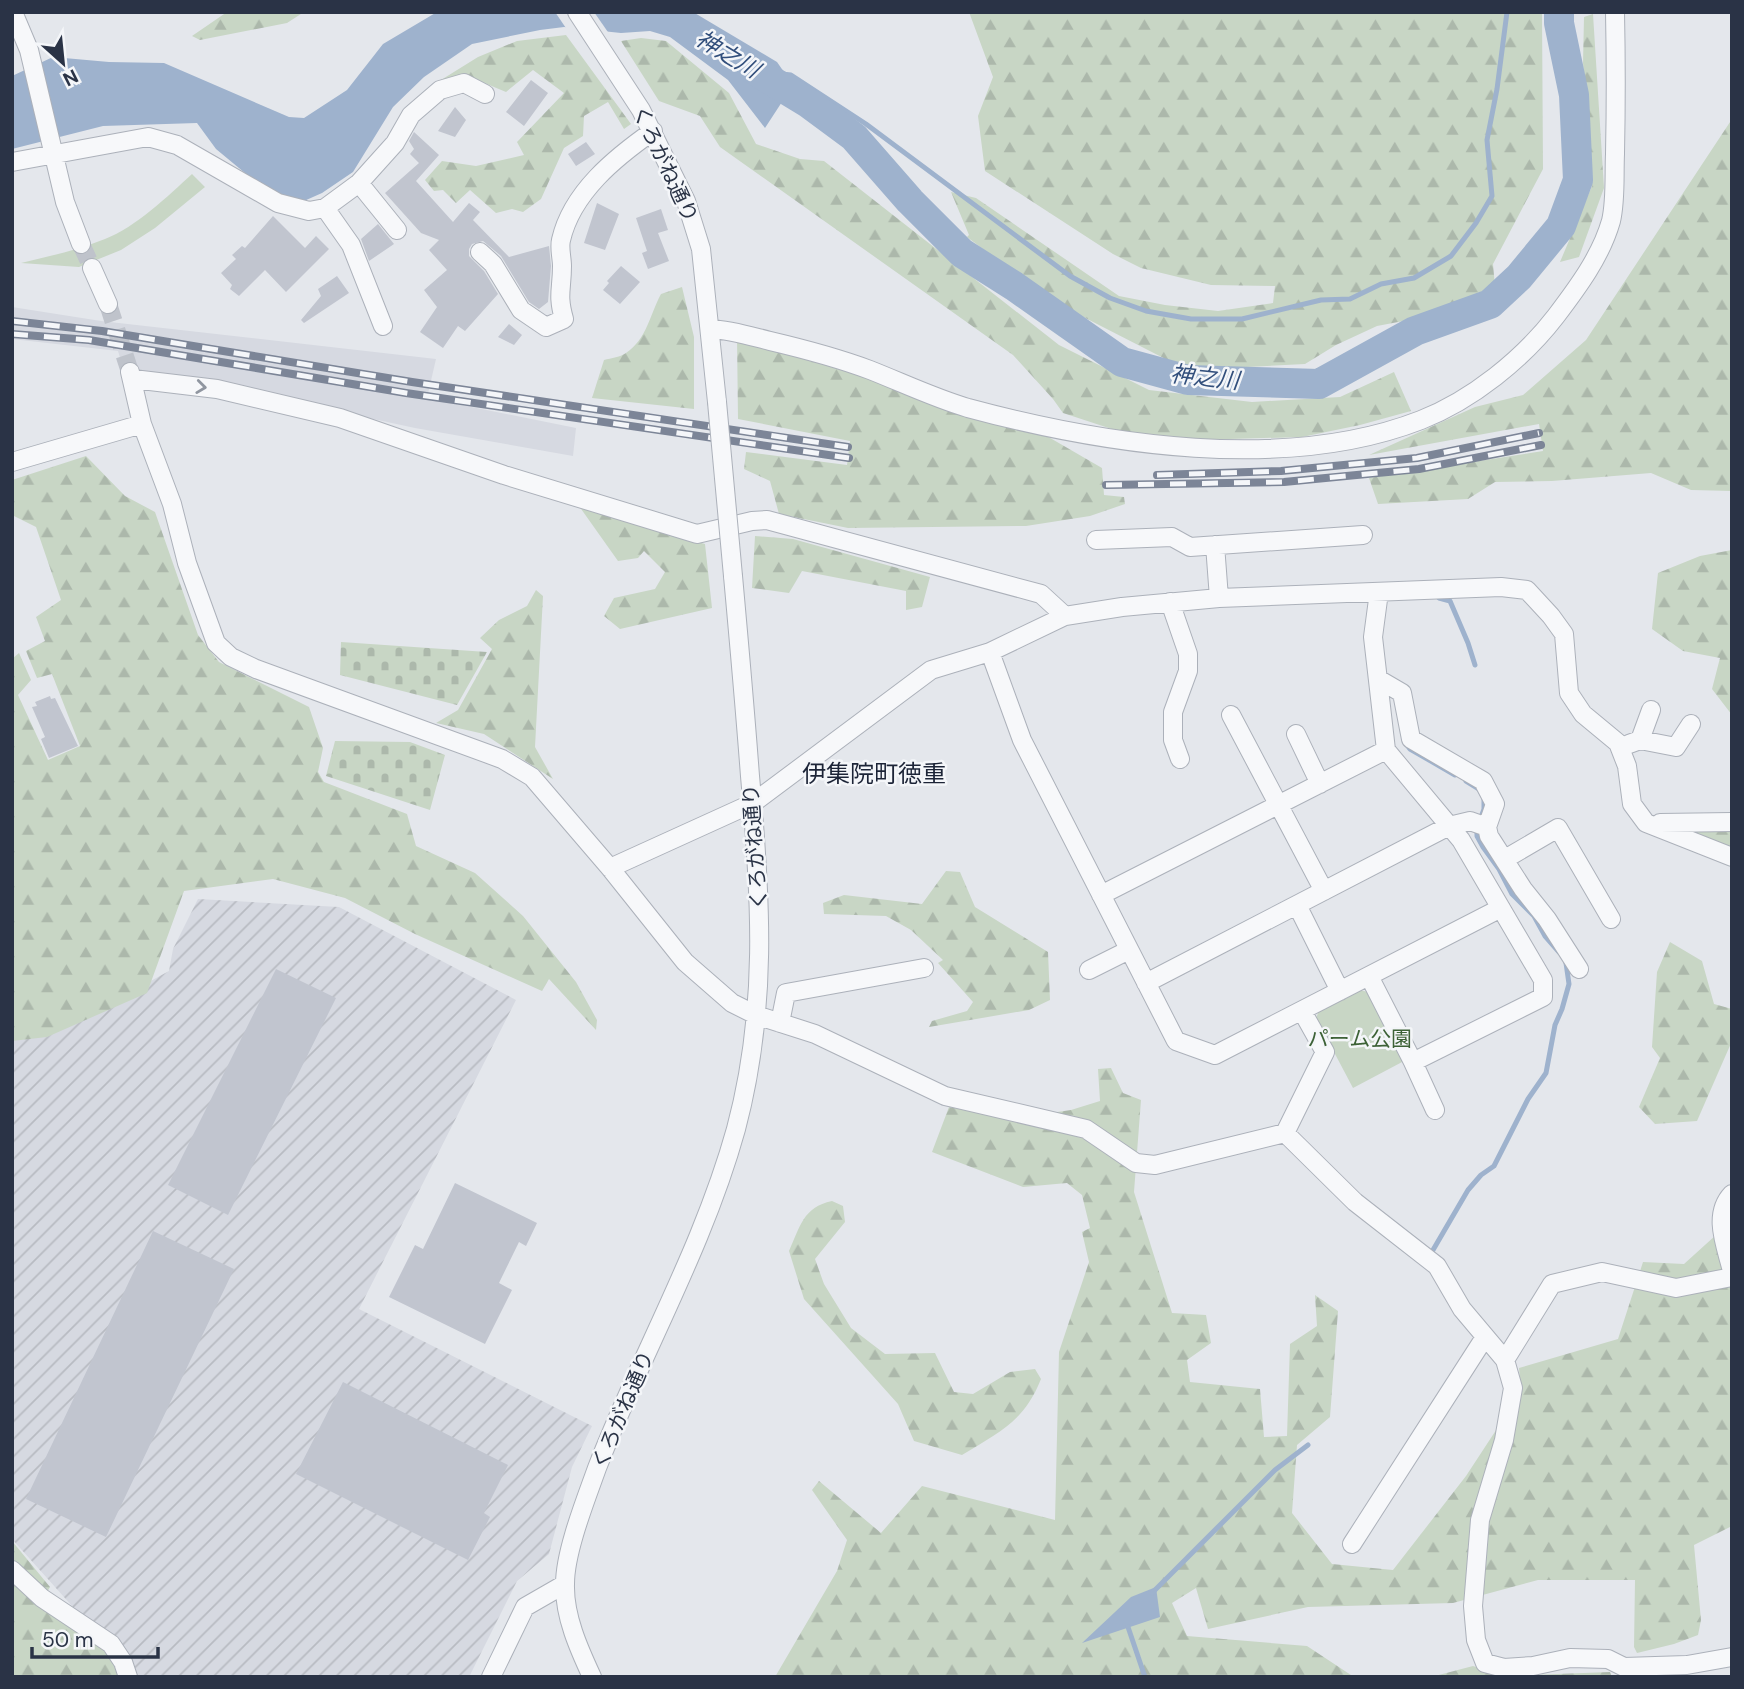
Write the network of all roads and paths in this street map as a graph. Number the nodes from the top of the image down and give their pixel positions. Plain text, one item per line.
1 (13, 12) edge
2 (577, 12) edge
3 (1615, 12) edge
4 (485, 94) dead end
5 (653, 131) junction
6 (54, 150) junction
7 (12, 162) edge
8 (359, 183) junction
9 (325, 208) junction
10 (397, 230) dead end
11 (81, 244) tunnel mouth
12 (480, 251) dead end
13 (92, 268) tunnel mouth
14 (108, 304) tunnel mouth
15 (383, 326) dead end
16 (710, 329) junction
17 (142, 424) junction
18 (12, 462) edge
19 (1363, 535) dead end
20 (1096, 540) dead end
21 (1215, 545) junction
22 (1379, 592) junction
23 (1219, 598) junction
24 (1170, 602) junction
25 (1065, 616) junction
26 (990, 652) junction
27 (1378, 679) junction
28 (1651, 710) dead end
29 (1231, 715) dead end
30 (1691, 724) dead end
31 (1296, 734) dead end
32 (1640, 740) junction
33 (1620, 748) junction
34 (1386, 750) junction
35 (1180, 759) dead end
36 (1320, 784) junction
37 (752, 803) junction
38 (1278, 805) junction
39 (1732, 822) edge
40 (1479, 823) junction
41 (1646, 823) junction
42 (1449, 826) junction
43 (1732, 857) edge
44 (1505, 859) junction
45 (610, 868) junction
46 (1324, 891) junction
47 (1101, 895) junction
48 (1297, 905) junction
49 (1501, 908) junction
50 (1611, 919) dead end
51 (1129, 950) junction
52 (924, 968) dead end
53 (1579, 969) dead end
54 (1089, 970) dead end
55 (1369, 976) junction
56 (1146, 983) junction
57 (1340, 991) junction
58 (1302, 1011) junction
59 (756, 1015) junction
60 (780, 1023) junction
61 (1413, 1062) junction
62 (1435, 1110) dead end
63 (1285, 1133) junction
64 (1732, 1194) edge
65 (1732, 1272) edge
66 (1732, 1278) edge
67 (1485, 1337) junction
68 (1505, 1360) junction
69 (1352, 1544) dead end
70 (12, 1570) edge
71 (565, 1584) junction
72 (1732, 1657) edge
73 (1626, 1672) edge
74 (128, 1677) edge
75 (491, 1677) edge
76 (592, 1677) edge

1 - 6 street
2 - 5 street, くろがね通り
3 - 16 street
4 - 8 street
5 - 12 street
5 - 16 street, くろがね通り
6 - 7 street
6 - 9 street
6 - 11 street
8 - 9 street
8 - 10 street
9 - 15 street
13 - 14 street
16 - 37 street, くろがね通り, bridge
17 - 18 street
17 -> 25 street
17 - 45 street
19 - 21 street
20 - 21 street
21 - 23 street
22 - 23 street
22 - 27 street
22 - 33 street
23 - 24 street
24 - 25 street
24 - 35 street
25 - 26 street
26 - 37 street
26 - 47 street
27 - 34 street
27 - 40 street
28 - 32 street
29 - 38 street
30 - 32 street
31 - 36 street
32 - 33 street
33 - 41 street
34 - 36 street
34 - 42 street
36 - 38 street
37 - 45 street
37 - 59 street, くろがね通り
38 - 46 street
38 - 47 street
39 - 41 street
40 - 42 street
40 - 44 street
41 - 43 street
42 - 46 street
42 - 49 street
44 - 50 street
44 - 53 street
45 - 59 street
46 - 48 street
47 - 51 street
48 - 56 street
48 - 57 street
49 - 55 street
49 - 61 street
51 - 54 street
51 - 56 street
52 - 60 street
55 - 57 street
55 - 61 street
56 - 58 street
57 - 58 street
58 - 63 street
59 - 60 street
59 - 71 street, くろがね通り
60 - 63 street
61 - 62 street
63 - 67 street
64 - 65 street
66 - 68 street
67 - 68 street
67 - 69 street
68 - 73 street
70 - 74 street
71 - 75 street
71 - 76 street, くろがね通り
72 - 73 street

